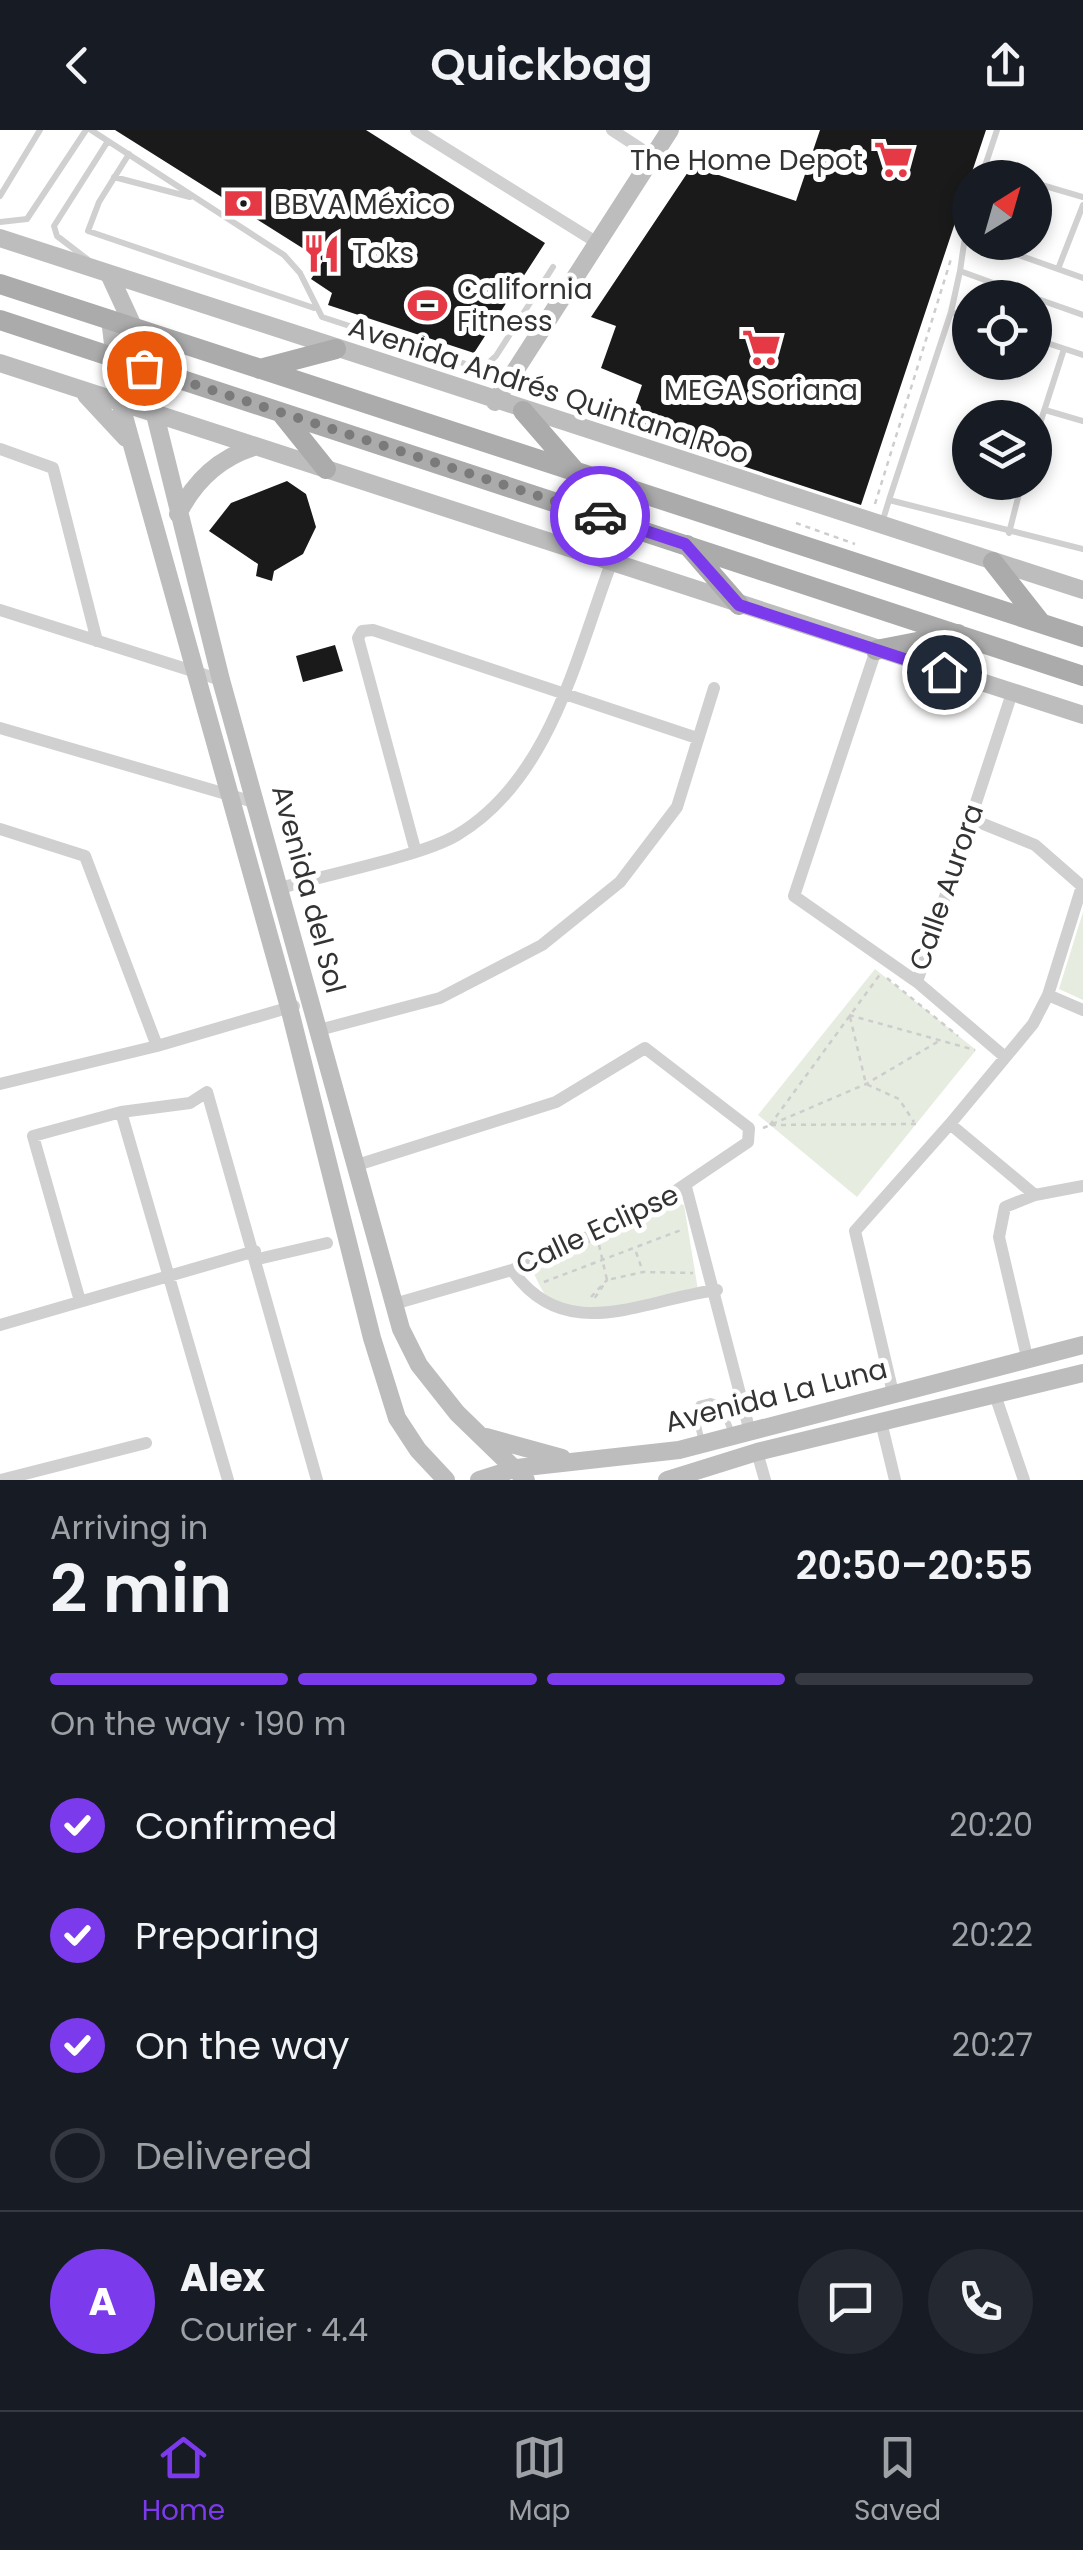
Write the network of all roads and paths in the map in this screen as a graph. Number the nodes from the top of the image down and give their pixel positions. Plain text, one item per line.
1 (40, 130) edge
2 (88, 130) edge
3 (416, 130) edge
4 (612, 130) edge
5 (670, 130) edge
6 (997, 130) edge
7 (108, 141) junction
8 (129, 154) junction
9 (652, 156) junction
10 (986, 160) edge
11 (114, 177) junction
12 (1052, 188) edge
13 (0, 196) edge
14 (1083, 197) edge
15 (200, 200) junction
16 (1083, 206) edge
17 (0, 222) edge
18 (0, 238) edge
19 (596, 242) junction
20 (952, 256) edge
21 (963, 260) edge
22 (1033, 260) edge
23 (553, 267) dead end
24 (1058, 269) junction
25 (960, 271) junction
26 (109, 274) junction
27 (1083, 278) edge
28 (985, 280) edge
29 (0, 284) edge
30 (1052, 304) edge
31 (315, 308) junction
32 (951, 312) joint
33 (1083, 315) edge
34 (110, 319) junction
35 (0, 320) edge
36 (133, 326) junction
37 (1052, 345) edge
38 (1064, 349) junction
39 (336, 350) junction
40 (1083, 355) edge
41 (115, 359) junction
42 (0, 363) edge
43 (144, 368) junction
44 (260, 369) junction
45 (78, 388) junction
46 (1048, 400) edge
47 (120, 402) junction
48 (495, 402) junction
49 (280, 411) junction
50 (523, 411) junction
51 (1052, 412) edge
52 (152, 414) junction
53 (1083, 421) edge
54 (131, 445) junction
55 (254, 447) junction
56 (0, 450) edge
57 (326, 470) junction
58 (578, 473) junction
59 (889, 500) junction
60 (1018, 500) edge
61 (178, 514) junction
62 (796, 523) dead end
63 (875, 524) junction
64 (1010, 533) junction
65 (685, 544) junction
66 (1083, 550) edge
67 (612, 561) junction
68 (993, 562) junction
69 (1083, 590) edge
70 (739, 605) junction
71 (0, 610) edge
72 (1040, 624) junction
73 (960, 633) junction
74 (1083, 637) edge
75 (98, 642) junction
76 (876, 650) junction
77 (198, 671) junction
78 (1083, 676) edge
79 (221, 680) junction
80 (714, 688) dead end
81 (564, 691) junction
82 (1012, 694) junction
83 (1083, 715) edge
84 (0, 728) edge
85 (696, 738) junction
86 (228, 793) junction
87 (258, 803) junction
88 (971, 819) junction
89 (0, 830) edge
90 (415, 850) junction
91 (1083, 887) edge
92 (280, 888) junction
93 (880, 973) junction
94 (917, 982) junction
95 (1048, 995) junction
96 (312, 1002) junction
97 (290, 1007) junction
98 (1083, 1010) edge
99 (849, 1015) junction
100 (319, 1030) junction
101 (940, 1040) junction
102 (157, 1046) junction
103 (1005, 1057) junction
104 (0, 1084) edge
105 (866, 1084) junction
106 (121, 1112) junction
107 (770, 1124) junction
108 (950, 1124) junction
109 (354, 1166) junction
110 (1083, 1186) edge
111 (686, 1187) junction
112 (1035, 1194) junction
113 (369, 1222) junction
114 (343, 1228) junction
115 (688, 1228) dead end
116 (595, 1234) junction
117 (326, 1243) dead end
118 (635, 1250) junction
119 (256, 1255) junction
120 (604, 1257) junction
121 (694, 1258) dead end
122 (512, 1270) junction
123 (643, 1272) junction
124 (168, 1275) junction
125 (607, 1280) junction
126 (529, 1289) junction
127 (716, 1290) junction
128 (80, 1301) junction
129 (394, 1304) junction
130 (579, 1314) junction
131 (0, 1325) edge
132 (1083, 1344) edge
133 (1027, 1357) junction
134 (1083, 1372) edge
135 (994, 1392) junction
136 (894, 1394) junction
137 (880, 1422) junction
138 (741, 1434) junction
139 (480, 1435) junction
140 (146, 1442) dead end
141 (702, 1443) junction
142 (757, 1452) junction
143 (574, 1461) junction
144 (521, 1474) edge
145 (441, 1477) edge
146 (1, 1480) edge
147 (228, 1480) edge
148 (317, 1480) edge
149 (479, 1480) edge
150 (667, 1480) edge
151 (765, 1480) edge
152 (895, 1480) edge
153 (1024, 1480) edge

1 - 13 lane
2 - 7 lane
2 - 17 lane
3 - 19 street
4 - 9 street
5 - 9 street
6 - 10 lane
7 - 8 lane
7 - 26 lane
8 - 11 lane
8 - 15 lane
9 - 19 street
11 - 15 lane
11 - 31 lane
12 - 14 lane
15 - 31 lane
16 - 24 lane
18 - 26 street, Avenida Andrés Quintana Roo
19 - 48 street
20 - 63 path
21 - 25 lane
22 - 24 lane
23 - 31 lane
24 - 27 lane
25 - 28 lane
25 - 32 lane
26 - 36 street, Avenida del Sol
26 - 39 street, Avenida Andrés Quintana Roo
29 - 34 main road
30 - 33 lane
32 - 59 lane
34 - 36 main road
34 - 41 street, Avenida del Sol
35 - 41 main road
36 - 43 street, Avenida del Sol
36 - 44 main road
37 - 38 lane
38 - 40 lane
38 - 46 lane
39 - 44 main road
39 - 48 street, Avenida Andrés Quintana Roo
41 - 43 main road
41 - 47 street, Avenida del Sol
42 - 45 street
43 - 49 main road
43 - 52 street, Avenida del Sol
44 - 58 main road
45 - 47 street
45 - 54 street
47 - 52 street
47 - 54 street, Avenida del Sol
48 - 50 street, Avenida Andrés Quintana Roo
49 - 57 main road
49 - 65 main road
50 - 58 main road
50 - 63 street, Avenida Andrés Quintana Roo
51 - 53 lane
52 - 55 street
52 - 61 street, Avenida del Sol
54 - 77 street, Avenida del Sol
55 - 57 street
55 - 61 street
56 - 75 street
57 - 67 street
58 - 72 main road
59 - 63 lane
59 - 64 lane
60 - 64 lane
61 - 79 street, Avenida del Sol
62 - 63 path
63 - 68 street, Avenida Andrés Quintana Roo
64 - 66 lane
65 - 70 main road
65 - 73 main road
67 - 70 street
67 - 81 street
68 - 69 street, Avenida Andrés Quintana Roo
68 - 72 main road
70 - 76 street
71 - 75 street
72 - 74 main road
73 - 76 main road
73 - 78 main road
75 - 77 street
76 - 82 street
76 - 94 street, Calle Aurora
77 - 79 street
77 - 86 street, Avenida del Sol
79 - 87 street, Avenida del Sol
80 - 85 street
81 - 85 street
81 - 90 street
81 - 90 street
82 - 83 street
82 - 88 street, Calle Aurora
84 - 86 street
85 - 100 street
86 - 87 street
86 - 97 street, Avenida del Sol
87 - 92 street, Avenida del Sol
88 - 91 street
88 - 94 street, Calle Aurora
89 - 102 street
90 - 92 street
91 - 95 street
92 - 96 street, Avenida del Sol
93 - 99 path
93 - 101 path
93 - 107 path
94 - 103 street
95 - 98 street
95 - 103 street
96 - 97 street
96 - 100 street, Avenida del Sol
97 - 102 street
97 - 114 street, Avenida del Sol
99 - 101 path
99 - 105 path
99 - 107 path
100 - 109 street, Avenida del Sol
101 - 105 path
102 - 104 street
103 - 108 street
105 - 107 path
105 - 107 path
106 - 119 street
106 - 124 street
106 - 128 street
108 - 112 street
108 - 136 street
109 - 111 street, Calle Eclipse
109 - 113 street, Avenida del Sol
110 - 112 street
111 - 116 street, Calle Eclipse
111 - 127 street
112 - 133 street
113 - 114 street
113 - 129 street, Avenida del Sol
114 - 145 street, Avenida del Sol
115 - 118 path
116 - 120 path
116 - 122 street, Calle Eclipse
117 - 119 street
118 - 120 path
118 - 123 path
119 - 124 street
119 - 148 street
120 - 125 path
120 - 126 path
121 - 123 path
122 - 126 street
122 - 129 street, Calle Eclipse
123 - 125 path
124 - 128 street
124 - 147 street
125 - 130 path
125 - 130 path
126 - 130 street
127 - 130 street
127 - 138 street
128 - 131 street
129 - 139 street, Avenida del Sol
132 - 133 street, Avenida La Luna
133 - 136 street, Avenida La Luna
134 - 135 street, Avenida La Luna
135 - 137 street, Avenida La Luna
135 - 153 street
136 - 138 street, Avenida La Luna
137 - 142 street, Avenida La Luna
137 - 152 street
138 - 141 street, Avenida La Luna
138 - 141 lane
139 - 143 street
139 - 144 street, Avenida del Sol
140 - 146 street
141 - 143 street, Avenida La Luna
142 - 150 street, Avenida La Luna
142 - 151 street
143 - 144 street, Avenida La Luna
144 - 149 street, Avenida La Luna

